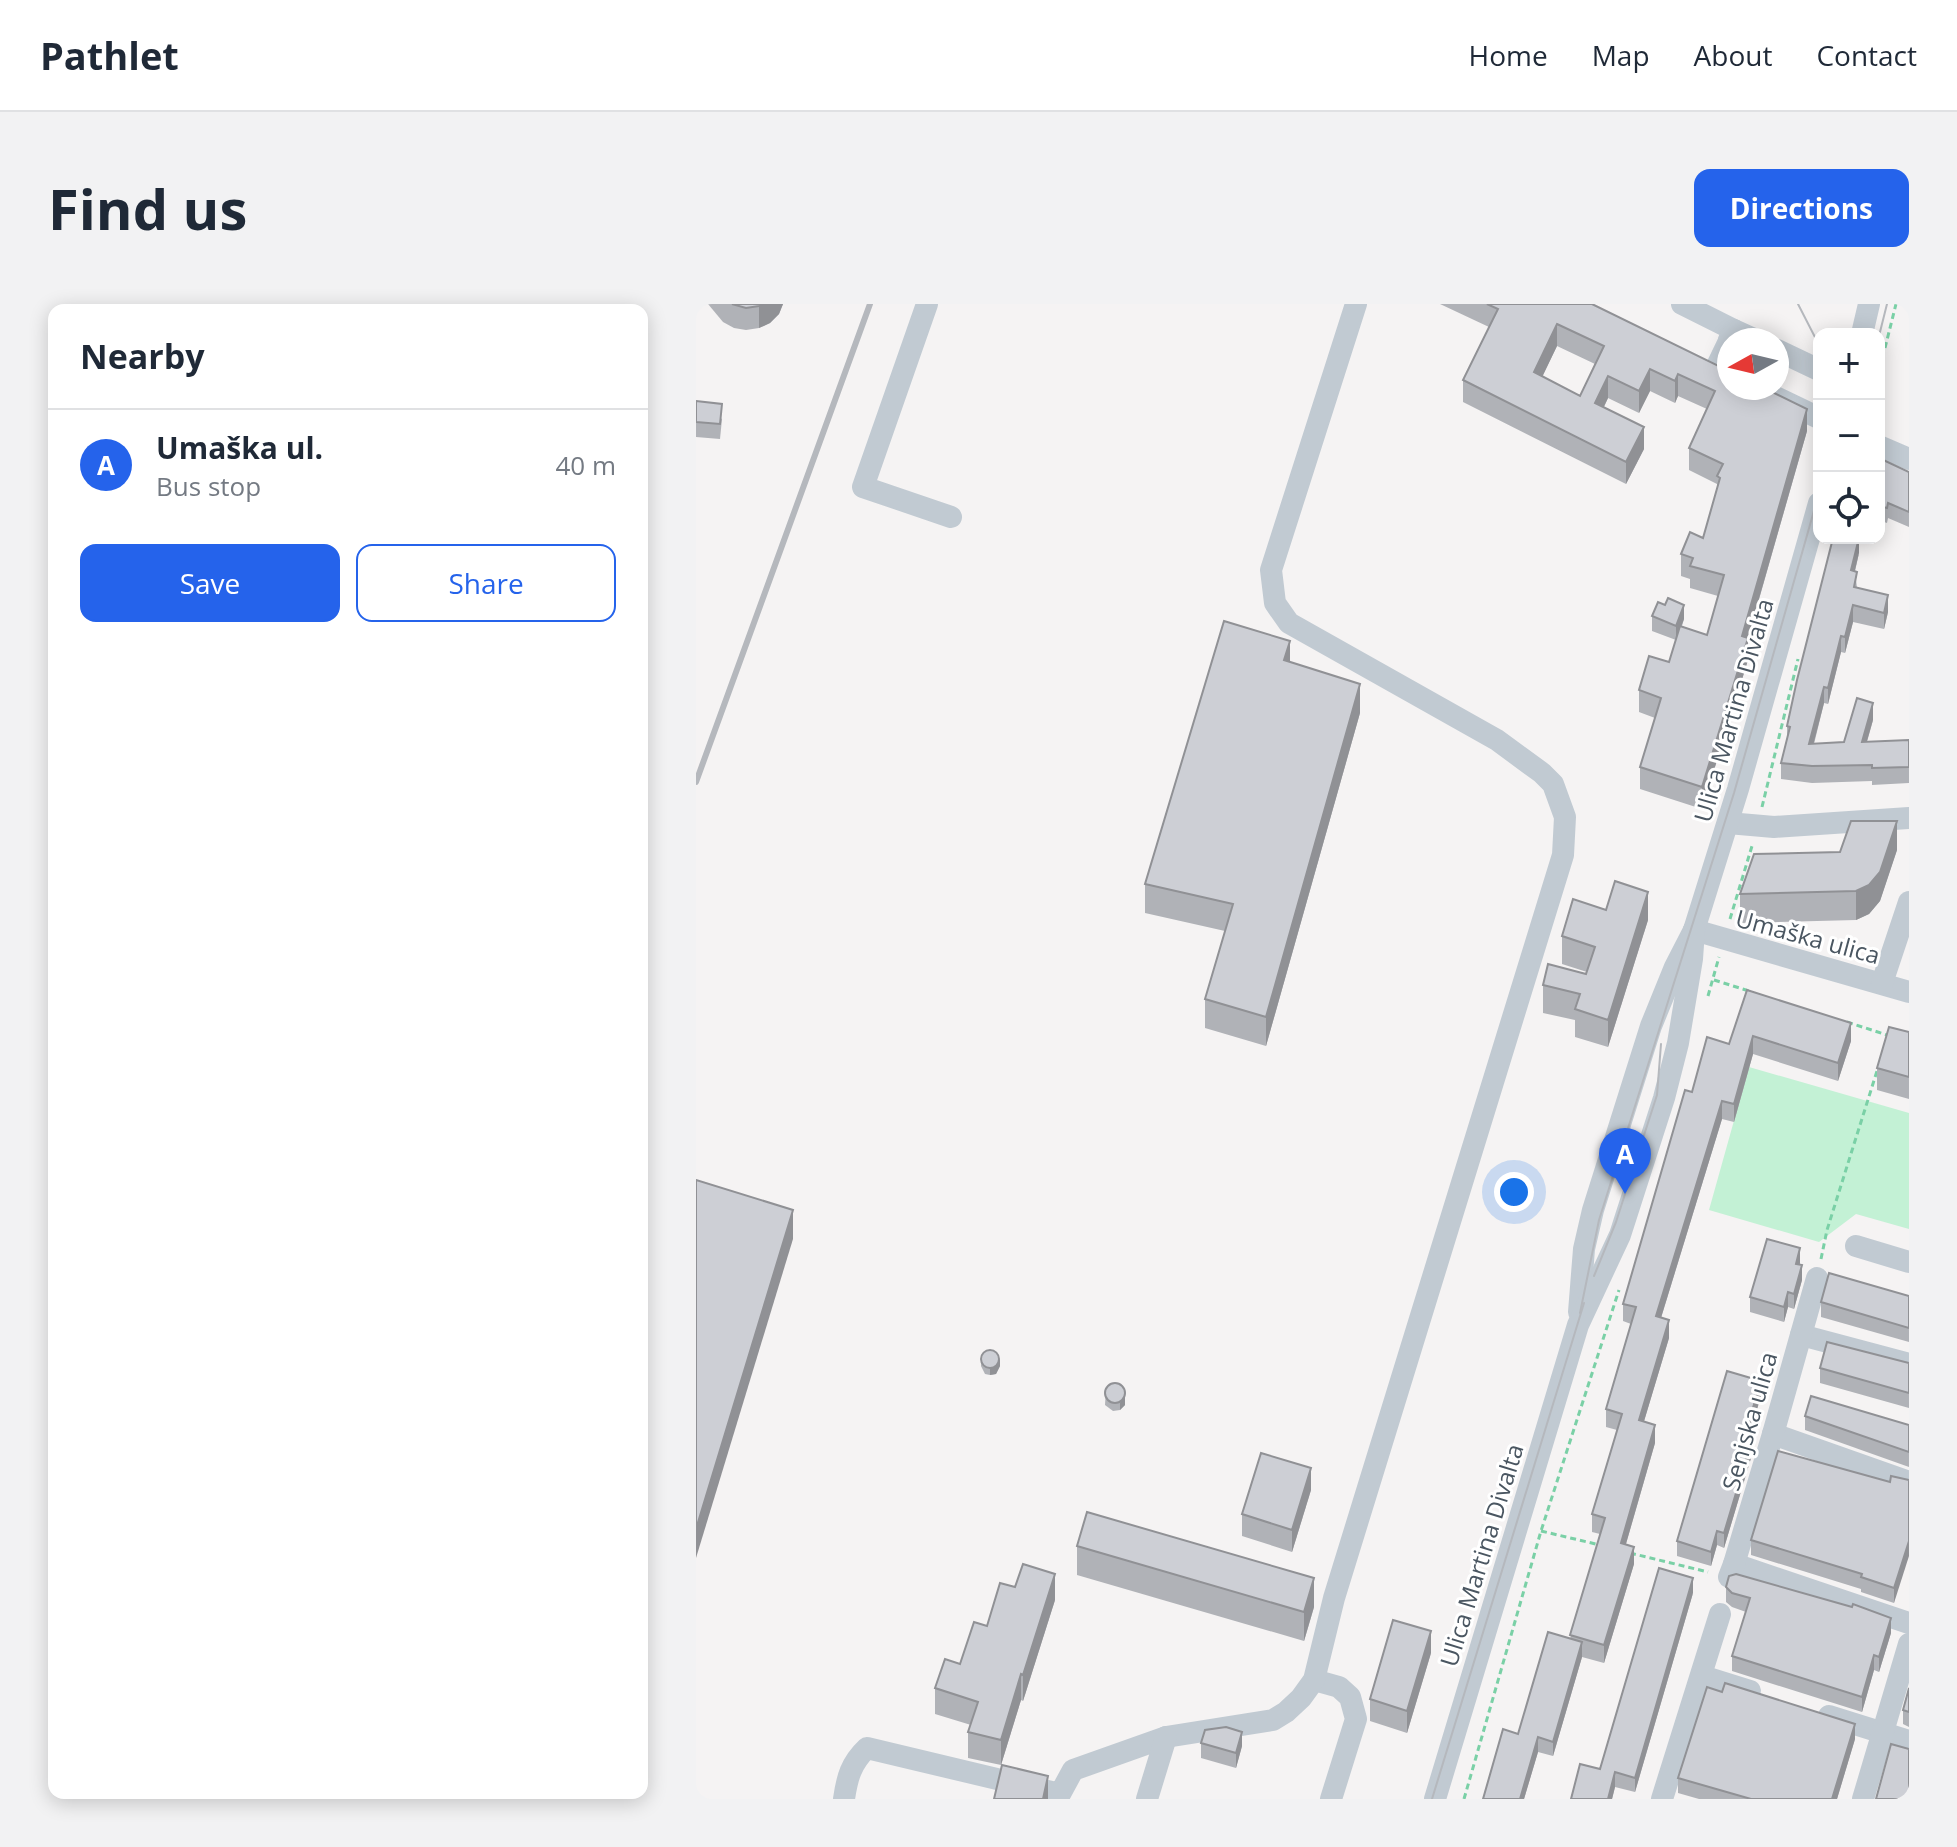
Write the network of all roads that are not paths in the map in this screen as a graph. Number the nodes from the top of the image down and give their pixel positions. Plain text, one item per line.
1 (927, 304) edge
2 (1356, 304) edge
3 (1682, 304) edge
4 (1869, 304) edge
5 (1718, 328) edge
6 (1863, 328) edge
7 (1789, 356) edge
8 (1813, 367) edge
9 (1782, 400) edge
10 (1813, 415) edge
11 (1885, 449) edge
12 (1909, 459) edge
13 (951, 517) dead end
14 (1813, 524) edge
15 (1909, 818) edge
16 (1728, 823) junction
17 (1909, 902) edge
18 (1694, 930) junction
19 (1882, 983) junction
20 (1909, 992) edge
21 (1856, 1246) dead end
22 (1909, 1262) edge
23 (1817, 1278) road end
24 (1578, 1325) junction
25 (1801, 1335) junction
26 (1909, 1364) edge
27 (1773, 1434) junction
28 (1909, 1482) edge
29 (1720, 1614) dead end
30 (1909, 1623) edge
31 (1909, 1644) edge
32 (1702, 1676) junction
33 (1314, 1680) junction
34 (1777, 1700) edge
35 (1808, 1710) edge
36 (1883, 1733) junction
37 (1166, 1737) junction
38 (1909, 1741) edge
39 (1060, 1796) edge
40 (844, 1799) edge
41 (1147, 1799) edge
42 (1331, 1799) edge
43 (1435, 1799) edge
44 (1662, 1799) edge
45 (1863, 1799) edge

1 - 13 street
2 - 33 street
3 - 5 street
4 - 6 street
7 - 8 street
9 - 10 street
11 - 12 street
14 - 16 street, Ulica Martina Divalta
15 - 16 street
16 - 18 street, Ulica Martina Divalta
17 - 19 street
18 - 19 street, Umaška ulica
18 - 24 street, Ulica Martina Divalta
18 - 24 street, Ulica Martina Divalta
19 - 20 street, Umaška ulica
21 - 22 street
23 - 25 street, Senjska ulica
24 - 43 street, Ulica Martina Divalta
25 - 26 street
25 - 27 street, Senjska ulica
27 - 28 street
27 - 30 street, Senjska ulica
29 - 32 street
31 - 36 street
32 - 34 street
32 - 44 street
33 - 37 street
33 - 42 street
35 - 36 street
36 - 38 street
36 - 45 street
37 - 39 street
37 - 41 street
39 - 40 street

